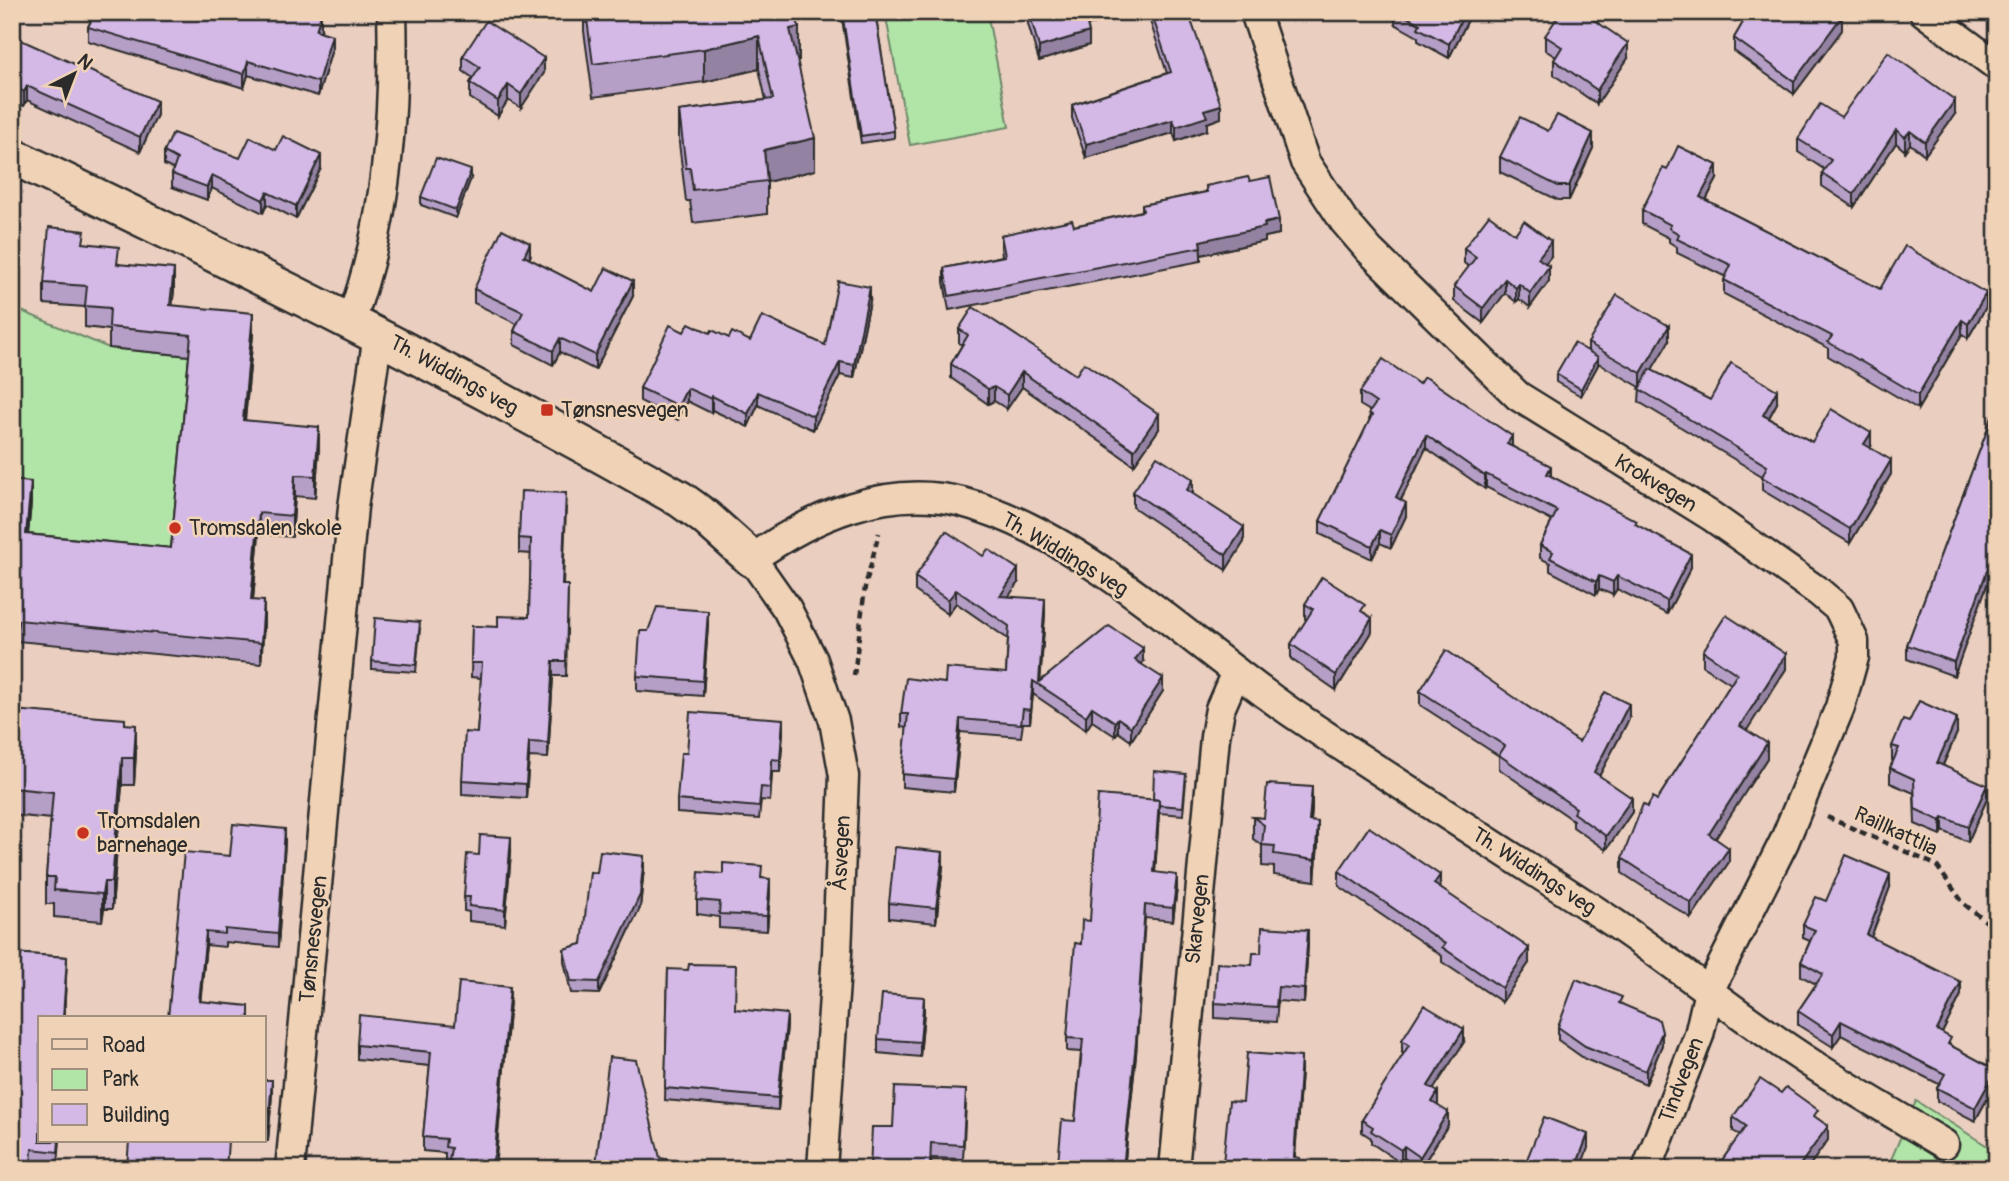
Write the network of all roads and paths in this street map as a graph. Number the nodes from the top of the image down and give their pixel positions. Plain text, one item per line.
1 (392, 12) edge
2 (1255, 12) edge
3 (1924, 12) edge
4 (1997, 66) edge
5 (12, 156) edge
6 (364, 327) junction
7 (887, 499) junction
8 (752, 559) junction
9 (1236, 672) junction
10 (834, 721) junction
11 (1800, 808) junction
12 (1997, 930) edge
13 (1709, 991) junction
14 (1944, 1144) dead end
15 (290, 1169) edge
16 (822, 1169) edge
17 (1174, 1169) edge
18 (1647, 1169) edge

1 - 6 street, Tønsnesvegen
2 - 11 street, Krokvegen
3 - 4 street
5 - 6 street, Th. Widdings veg
6 - 8 street, Th. Widdings veg
6 - 15 street, Tønsnesvegen
7 - 8 street, Th. Widdings veg
7 - 9 street, Th. Widdings veg
7 - 10 path
8 - 10 street, Åsvegen
9 - 13 street, Th. Widdings veg
9 - 17 street, Skarvegen
10 - 16 street, Åsvegen
11 - 12 path, Raillkattlia
11 - 13 street, Krokvegen
13 - 14 street, Th. Widdings veg
13 - 18 street, Tindvegen

